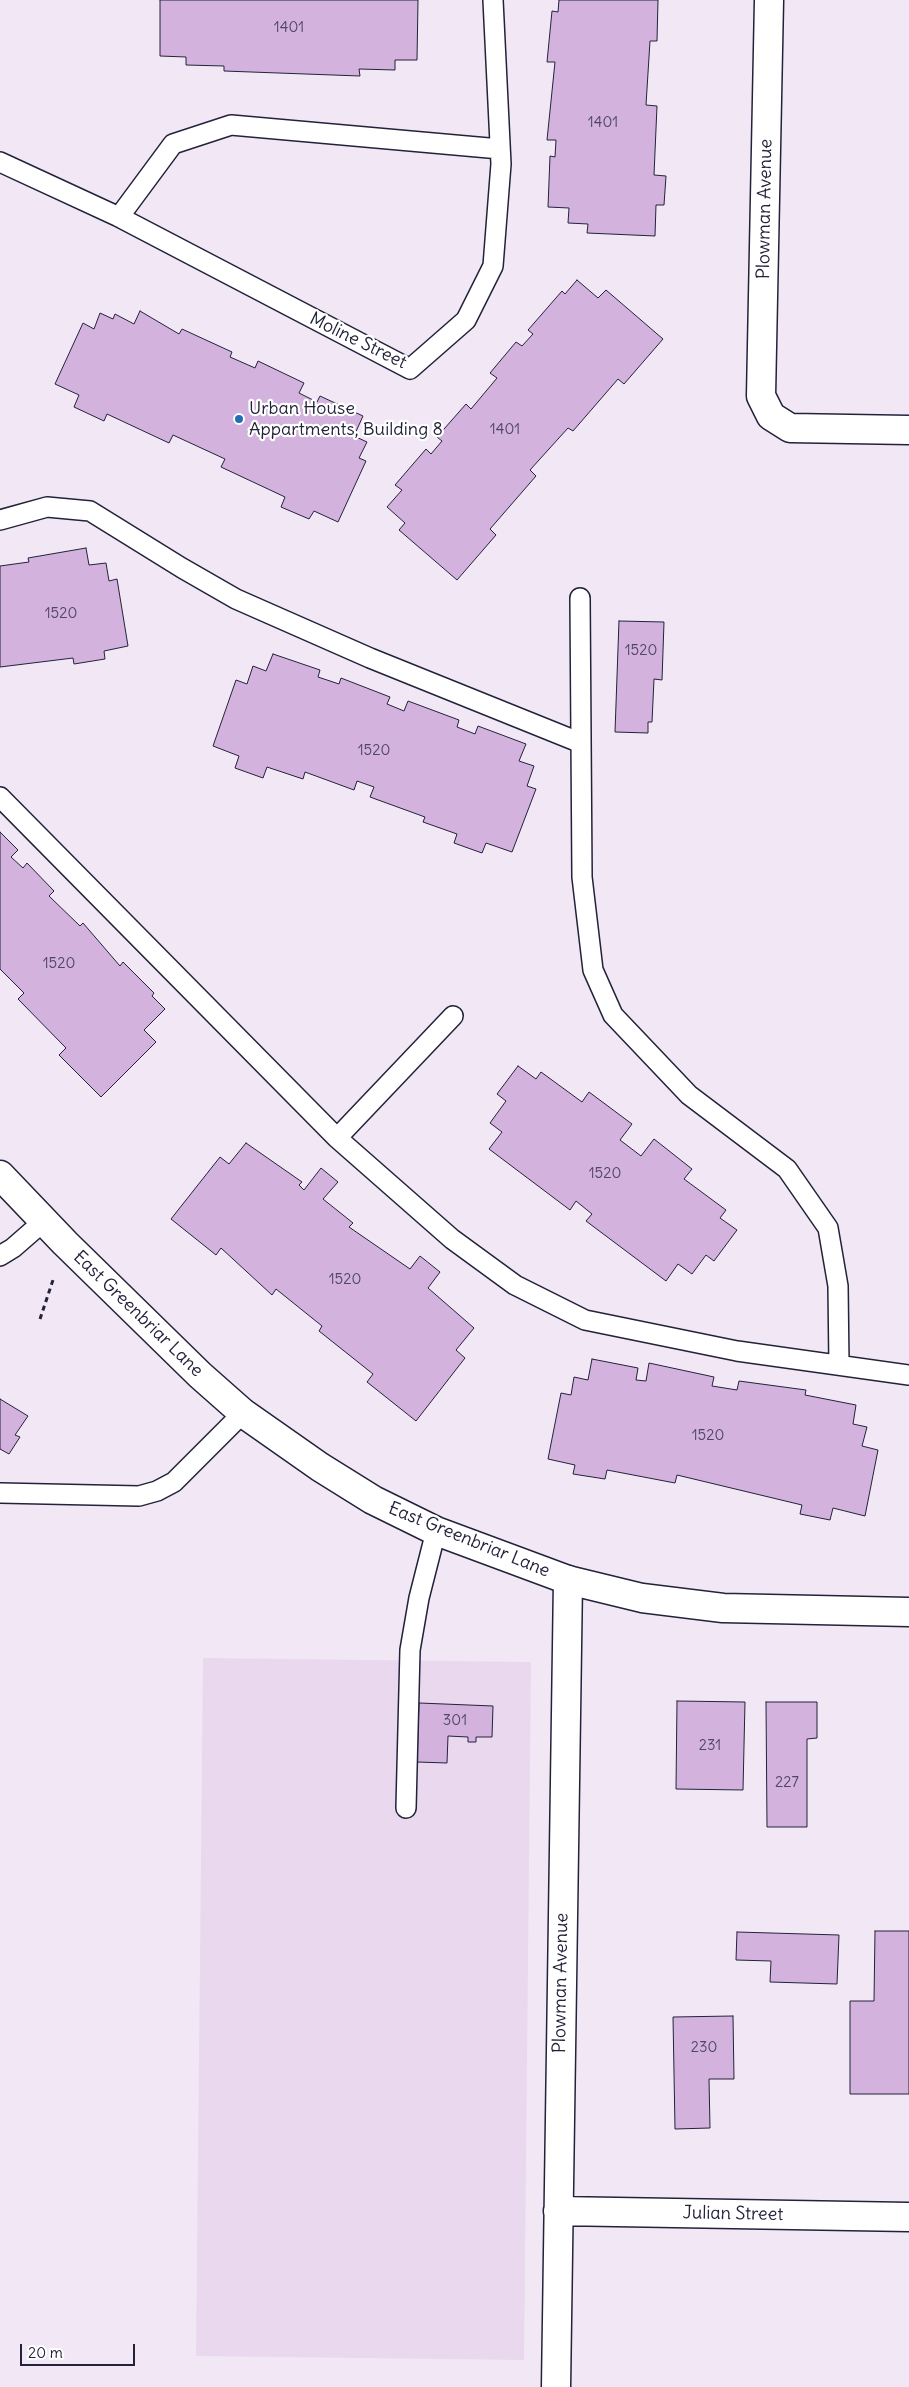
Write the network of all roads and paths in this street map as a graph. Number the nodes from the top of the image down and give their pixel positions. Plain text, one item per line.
1 (493, 0) edge
2 (770, 0) edge
3 (500, 149) junction
4 (0, 162) edge
5 (119, 217) junction
6 (909, 430) edge
7 (0, 520) edge
8 (580, 598) dead end
9 (581, 743) junction
10 (0, 797) edge
11 (453, 1016) dead end
12 (337, 1138) junction
13 (0, 1175) edge
14 (44, 1221) junction
15 (0, 1256) edge
16 (838, 1365) junction
17 (909, 1375) edge
18 (243, 1412) junction
19 (0, 1493) edge
20 (436, 1531) junction
21 (568, 1580) junction
22 (909, 1612) edge
23 (406, 1808) dead end
24 (558, 2211) junction
25 (909, 2217) edge
26 (556, 2387) edge

1 - 3 lane, Moline Street
2 - 6 street, Plowman Avenue
3 - 5 lane
3 - 5 lane, Moline Street
4 - 5 lane, Moline Street
7 - 9 lane
8 - 9 lane
9 - 16 lane
10 - 12 lane
11 - 12 lane
12 - 16 lane
13 - 14 street, East Greenbriar Lane
14 - 15 lane
14 - 18 street, East Greenbriar Lane
16 - 17 lane
18 - 19 lane
18 - 20 street, East Greenbriar Lane
20 - 21 street, East Greenbriar Lane
20 - 23 lane
21 - 22 street, East Greenbriar Lane
21 - 24 street, Plowman Avenue
24 - 25 street, Julian Street
24 - 26 street, Plowman Avenue

